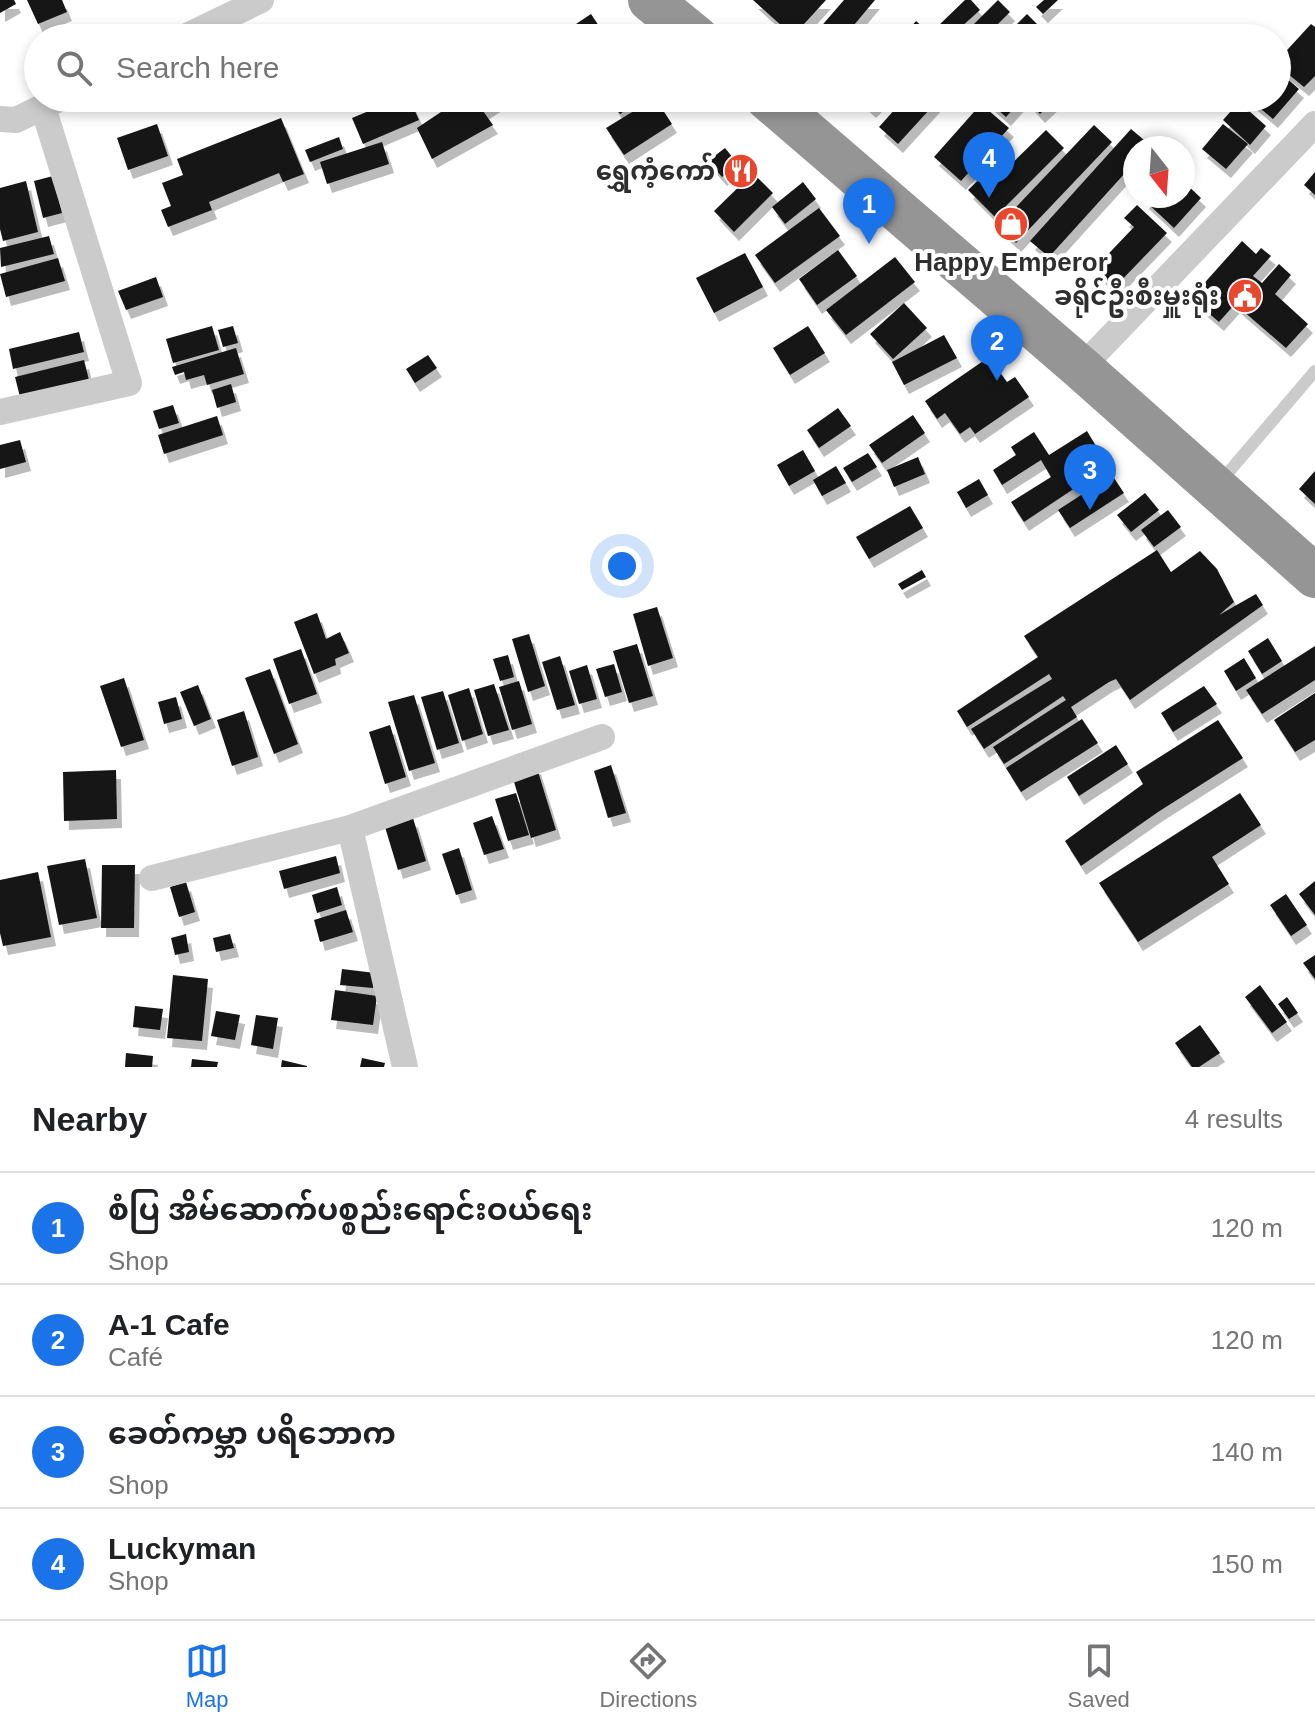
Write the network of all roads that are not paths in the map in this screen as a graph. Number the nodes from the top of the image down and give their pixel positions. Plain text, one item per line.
1 (261, 0) edge
2 (650, 0) edge
3 (212, 24) edge
4 (680, 24) edge
5 (32, 112) edge
6 (55, 112) edge
7 (783, 112) edge
8 (0, 119) edge
9 (1315, 124) edge
10 (1081, 368) junction
11 (1315, 371) edge
12 (0, 412) edge
13 (1214, 488) junction
14 (1315, 576) edge
15 (602, 737) dead end
16 (350, 828) junction
17 (152, 878) dead end
18 (405, 1067) edge

1 - 3 street
2 - 4 highway
5 - 8 street
6 - 12 street
7 - 10 highway
9 - 10 street
10 - 13 highway
11 - 13 lane
13 - 14 highway
15 - 16 street
16 - 17 street
16 - 18 street

